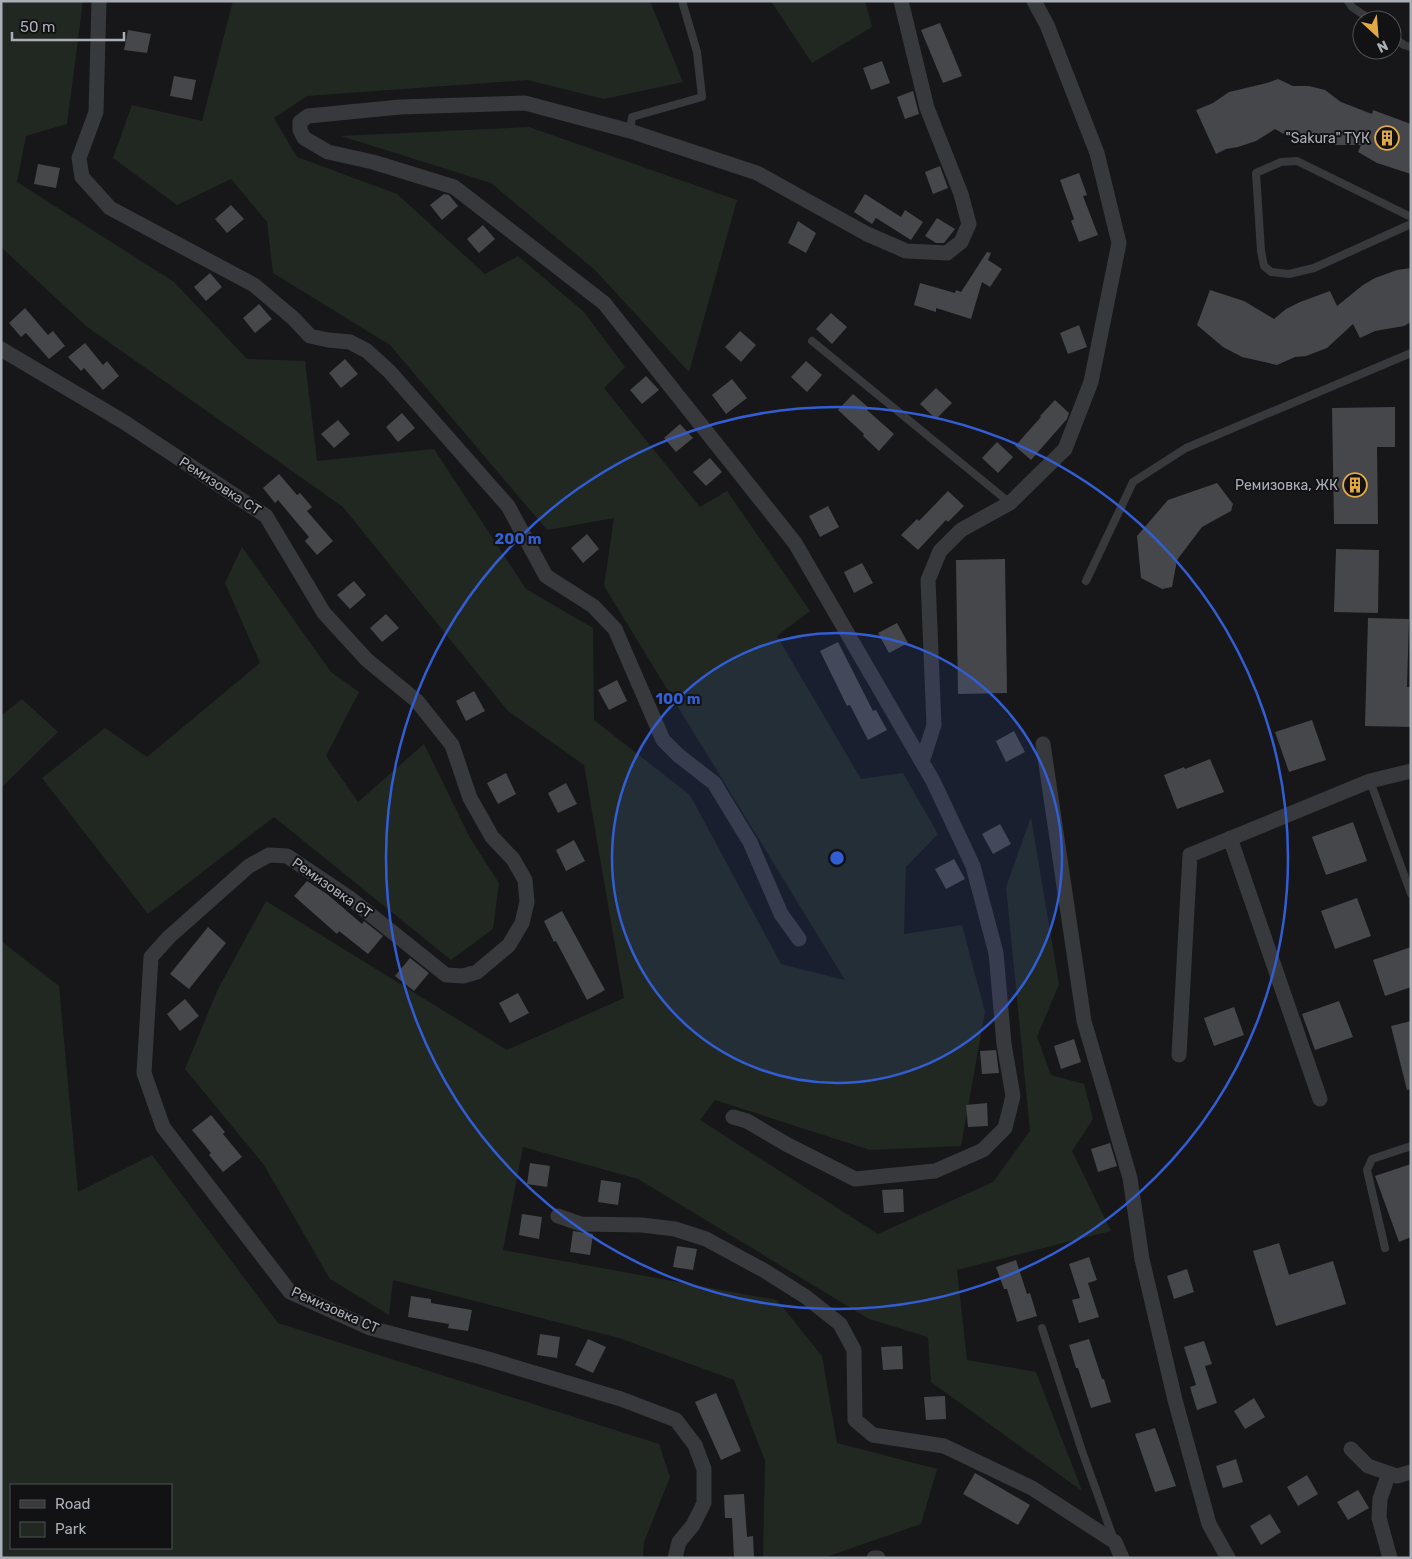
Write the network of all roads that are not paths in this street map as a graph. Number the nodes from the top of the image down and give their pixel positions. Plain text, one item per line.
1 (99, 1) edge
2 (682, 1) edge
3 (901, 1) edge
4 (1034, 1) edge
5 (1348, 1) edge
6 (1357, 10) edge
7 (630, 131) junction
8 (1411, 217) edge
9 (1411, 224) edge
10 (812, 341) dead end
11 (1, 349) edge
12 (1411, 353) edge
13 (1010, 503) junction
14 (1086, 581) dead end
15 (1043, 744) dead end
16 (922, 762) junction
17 (1411, 771) edge
18 (1370, 780) junction
19 (1230, 838) junction
20 (1411, 894) edge
21 (799, 940) dead end
22 (1179, 1055) dead end
23 (1320, 1099) dead end
24 (732, 1117) dead end
25 (1411, 1146) edge
26 (558, 1216) dead end
27 (1385, 1248) dead end
28 (1042, 1328) dead end
29 (1350, 1449) dead end
30 (1411, 1472) edge
31 (1389, 1473) junction
32 (1115, 1542) junction
33 (674, 1558) edge
34 (1122, 1558) edge
35 (1228, 1558) edge
36 (1390, 1558) edge

1 - 21 street
2 - 7 lane
3 - 7 street
4 - 13 street
5 - 6 lane
7 - 16 street
8 - 9 lane
10 - 13 lane
11 - 33 street, Ремизовка СТ
12 - 14 lane
13 - 16 street
15 - 35 street
16 - 24 street
17 - 18 street
18 - 19 street
18 - 20 lane
19 - 22 street
19 - 23 street
25 - 27 lane
26 - 32 street
28 - 32 lane
29 - 31 street
30 - 31 street
31 - 36 street
32 - 34 street

